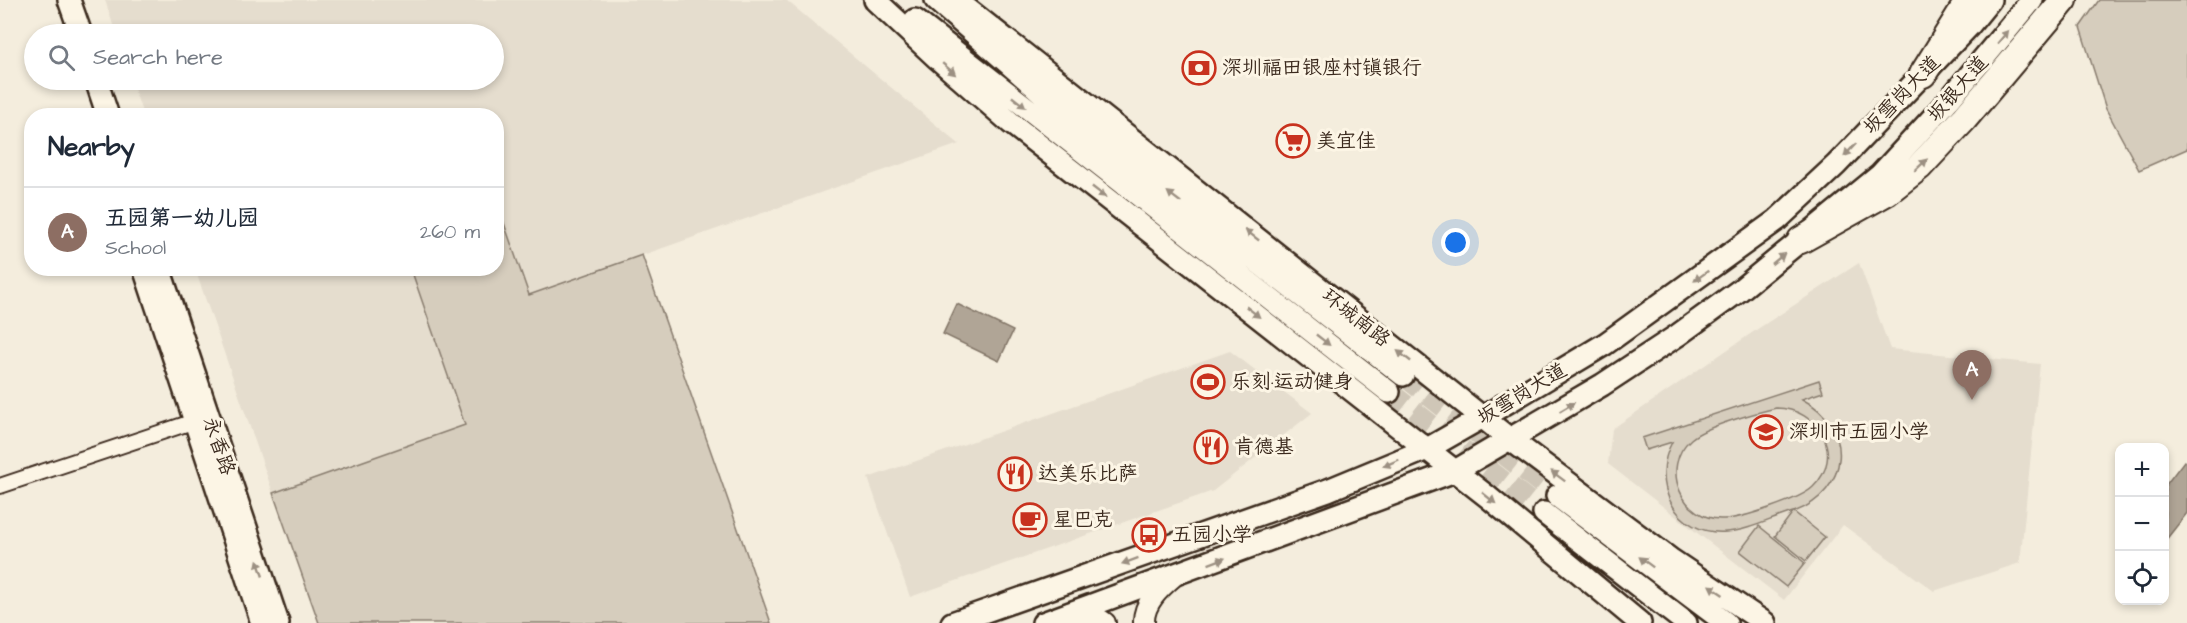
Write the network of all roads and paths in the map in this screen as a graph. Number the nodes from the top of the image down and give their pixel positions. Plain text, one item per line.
1 (54, 0) edge
2 (69, 0) edge
3 (875, 0) edge
4 (891, 0) edge
5 (936, 0) edge
6 (956, 0) edge
7 (1969, 0) edge
8 (1990, 0) edge
9 (2032, 0) edge
10 (2064, 0) edge
11 (62, 24) edge
12 (77, 24) edge
13 (1923, 74) junction
14 (83, 90) edge
15 (99, 90) edge
16 (89, 108) edge
17 (105, 108) edge
18 (1880, 175) joint
19 (1801, 240) junction
20 (147, 276) edge
21 (162, 276) edge
22 (1403, 375) tunnel mouth
23 (1389, 392) tunnel mouth
24 (1483, 417) junction
25 (195, 421) junction
26 (1511, 440) junction
27 (1427, 448) junction
28 (1455, 471) junction
29 (0, 486) edge
30 (1557, 496) tunnel mouth
31 (1544, 513) tunnel mouth
32 (1174, 576) junction
33 (1070, 613) junction
34 (1633, 617) edge
35 (262, 623) edge
36 (278, 623) edge
37 (952, 623) edge
38 (1043, 623) edge
39 (1105, 623) edge
40 (1144, 623) edge
41 (1645, 623) edge
42 (1686, 623) edge
43 (1726, 623) edge
44 (1765, 623) edge

1 - 11 main road
2 - 12 main road
3 -> 27 main road
4 -> 23 main road, 环城南路
22 -> 5 main road, 环城南路
24 -> 6 main road, 环城南路
7 - 13 highway
8 - 13 main road, 坂雪岗大道
18 -> 9 main road, 坂银大道
19 -> 10 highway
13 -> 24 main road, 坂雪岗大道
14 - 16 main road
15 - 17 main road
18 - 19 main road, 坂雪岗大道
26 -> 19 main road, 坂雪岗大道
20 - 25 main road, 永香路
36 -> 21 main road, 永香路
24 - 26 main road, 环城南路
24 - 27 main road, 坂雪岗大道
25 - 29 street
25 - 35 main road, 永香路
26 - 28 main road, 坂雪岗大道
44 -> 26 main road, 环城南路
27 - 28 main road
27 -> 37 main road, 坂雪岗大道
32 -> 28 main road, 坂雪岗大道
28 -> 34 main road
43 -> 30 main road
31 - 42 main road
32 - 33 main road, 坂雪岗大道
32 - 40 main road
33 - 38 main road, 坂雪岗大道
33 - 39 main road
34 - 41 main road

